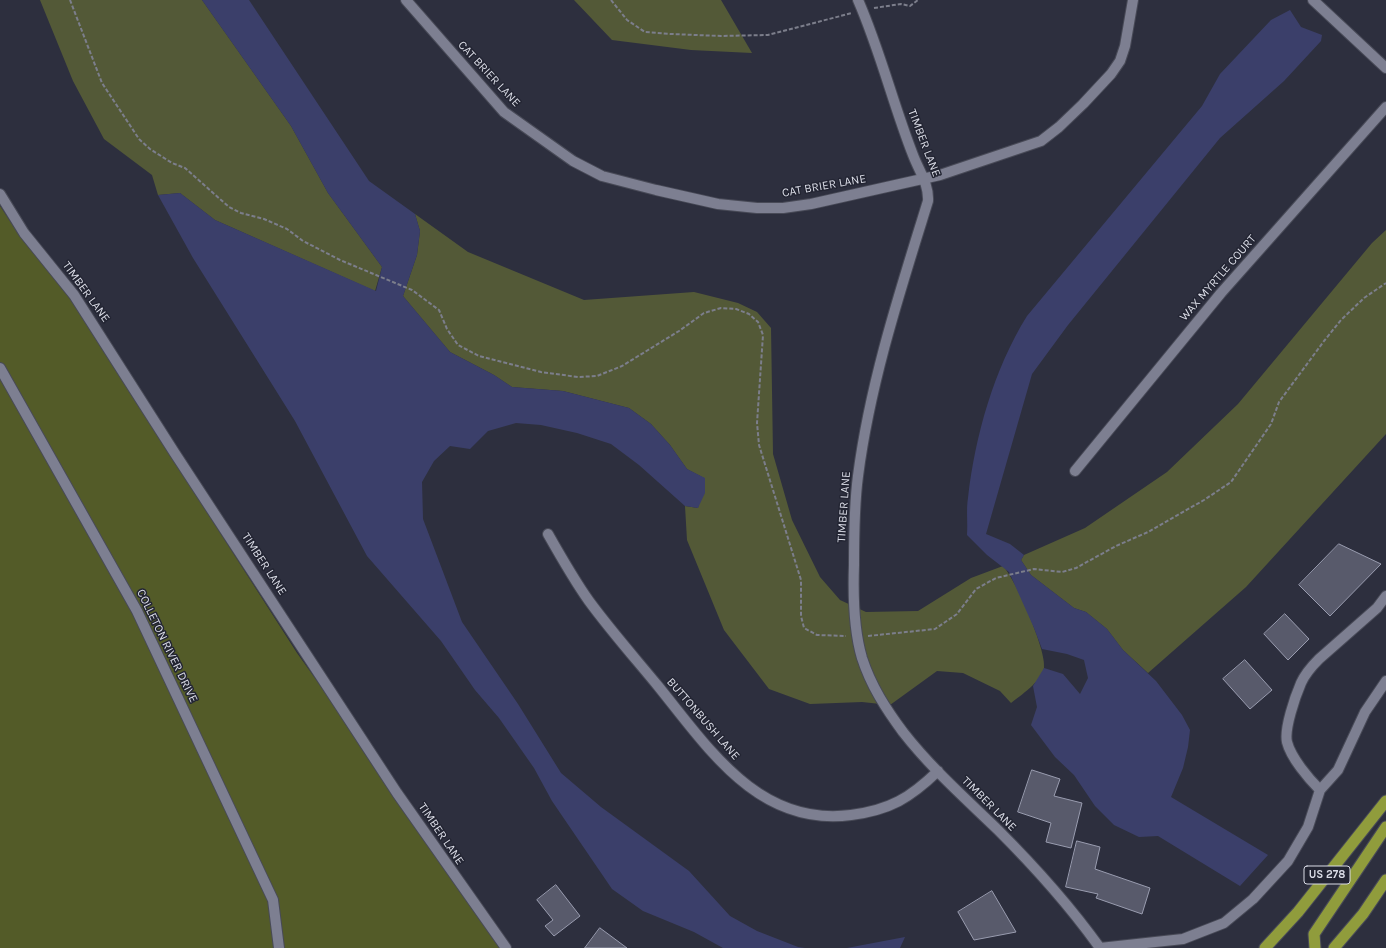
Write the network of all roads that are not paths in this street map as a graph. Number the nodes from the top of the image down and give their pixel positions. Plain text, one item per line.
1 (406, 0) edge
2 (858, 0) edge
3 (1132, 0) edge
4 (1313, 0) edge
5 (1386, 68) edge
6 (1386, 107) edge
7 (924, 179) junction
8 (0, 194) edge
9 (0, 368) edge
10 (1075, 472) dead end
11 (548, 534) dead end
12 (1386, 596) edge
13 (1386, 681) edge
14 (938, 771) junction
15 (1320, 790) junction
16 (1386, 800) edge
17 (1386, 827) edge
18 (1386, 880) edge
19 (279, 948) edge
20 (506, 948) edge
21 (1100, 948) edge
22 (1266, 948) edge
23 (1315, 948) edge
24 (1334, 948) edge

1 - 7 street, CAT BRIER LANE
2 - 7 street, TIMBER LANE
3 - 7 street, CAT BRIER LANE
4 - 5 street
6 - 10 street, WAX MYRTLE COURT
7 - 14 street, TIMBER LANE
8 - 20 street, TIMBER LANE
9 - 19 street, COLLETON RIVER DRIVE
11 - 14 street, BUTTONBUSH LANE
12 - 15 street
13 - 15 street
14 - 21 street, TIMBER LANE
15 - 21 street
16 - 22 highway, US 278
17 - 23 highway
18 - 24 highway

